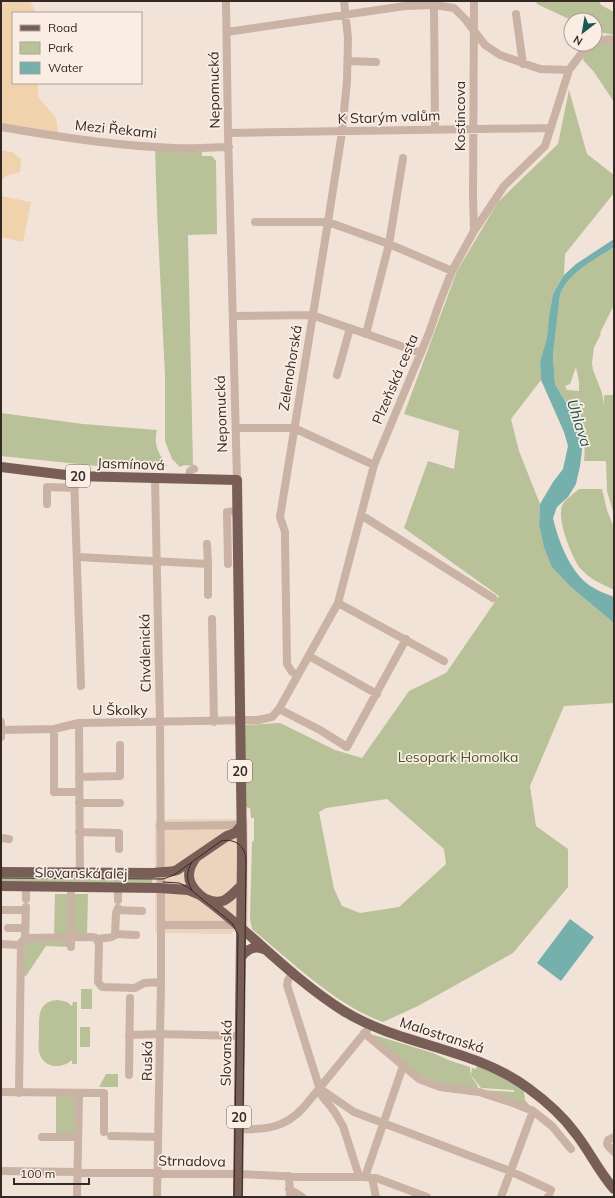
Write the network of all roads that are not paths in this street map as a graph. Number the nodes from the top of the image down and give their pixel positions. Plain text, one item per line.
1 (226, 1) edge
2 (344, 1) edge
3 (474, 1) edge
4 (434, 4) junction
5 (346, 14) junction
6 (516, 14) dead end
7 (473, 30) junction
8 (227, 32) junction
9 (603, 40) edge
10 (614, 40) edge
11 (582, 52) edge
12 (348, 61) junction
13 (376, 62) dead end
14 (523, 64) junction
15 (569, 70) junction
16 (1, 127) edge
17 (550, 128) junction
18 (435, 129) junction
19 (473, 129) junction
20 (342, 132) junction
21 (228, 133) junction
22 (229, 147) junction
23 (403, 158) dead end
24 (255, 222) dead end
25 (328, 222) junction
26 (474, 231) junction
27 (389, 244) junction
28 (452, 272) junction
29 (312, 315) junction
30 (233, 316) junction
31 (350, 328) junction
32 (366, 334) junction
33 (421, 353) junction
34 (337, 375) dead end
35 (236, 428) junction
36 (294, 428) junction
37 (374, 464) junction
38 (1, 467) edge
39 (194, 469) dead end
40 (74, 476) junction
41 (155, 479) junction
42 (189, 480) junction
43 (237, 480) junction
44 (75, 488) junction
45 (47, 504) dead end
46 (237, 511) junction
47 (361, 515) junction
48 (208, 544) dead end
49 (78, 557) junction
50 (156, 561) junction
51 (208, 564) junction
52 (228, 564) dead end
53 (208, 595) dead end
54 (493, 598) dead end
55 (338, 604) junction
56 (212, 618) dead end
57 (406, 639) junction
58 (309, 656) junction
59 (444, 661) dead end
60 (298, 675) junction
61 (81, 686) dead end
62 (377, 694) junction
63 (279, 710) junction
64 (240, 721) junction
65 (1, 722) edge
66 (160, 722) junction
67 (214, 722) junction
68 (79, 723) junction
69 (54, 729) junction
70 (1, 730) edge
71 (1, 737) edge
72 (120, 745) dead end
73 (79, 777) junction
74 (79, 792) junction
75 (79, 803) junction
76 (120, 803) dead end
77 (241, 825) junction
78 (160, 826) junction
79 (79, 832) junction
80 (230, 835) junction
81 (241, 841) junction
82 (119, 848) dead end
83 (198, 855) junction
84 (1, 872) edge
85 (80, 872) junction
86 (160, 872) junction
87 (1, 886) edge
88 (26, 886) junction
89 (242, 886) junction
90 (80, 887) junction
91 (118, 887) junction
92 (160, 888) junction
93 (71, 894) dead end
94 (202, 896) junction
95 (26, 905) junction
96 (118, 906) junction
97 (1, 910) edge
98 (142, 911) dead end
99 (161, 925) junction
100 (240, 927) junction
101 (8, 928) dead end
102 (25, 928) junction
103 (115, 934) junction
104 (136, 935) dead end
105 (71, 937) junction
106 (97, 940) junction
107 (21, 942) junction
108 (1, 944) edge
109 (71, 947) dead end
110 (269, 952) junction
111 (241, 957) junction
112 (293, 972) junction
113 (161, 982) junction
114 (130, 998) dead end
115 (367, 1029) junction
116 (160, 1034) junction
117 (129, 1035) junction
118 (240, 1036) junction
119 (403, 1066) junction
120 (129, 1075) dead end
121 (319, 1088) junction
122 (1, 1092) edge
123 (19, 1093) junction
124 (79, 1093) junction
125 (533, 1111) junction
126 (384, 1123) junction
127 (239, 1129) junction
128 (42, 1137) dead end
129 (78, 1137) junction
130 (158, 1137) junction
131 (611, 1139) edge
132 (571, 1148) dead end
133 (614, 1152) edge
134 (1, 1171) edge
135 (510, 1171) junction
136 (78, 1173) junction
137 (158, 1173) junction
138 (238, 1174) junction
139 (289, 1176) junction
140 (365, 1177) junction
141 (614, 1189) edge
142 (290, 1193) edge
143 (549, 1194) edge
144 (77, 1197) edge
145 (157, 1197) edge
146 (238, 1197) edge
147 (302, 1197) edge
148 (376, 1197) edge
149 (427, 1197) edge
150 (501, 1197) edge

1 - 8 street, Nepomucká
2 - 5 street, Zelenohorská
3 - 7 street, Kostincova
4 - 5 street
4 - 7 street
4 - 18 street
5 - 8 street
5 - 12 street, Zelenohorská
6 - 14 street
7 - 14 street
7 - 19 street, Kostincova
8 - 21 street, Nepomucká
9 - 10 street, Plzeňská cesta
11 - 15 street, Plzeňská cesta
12 - 13 street
12 - 20 street, Zelenohorská
14 - 15 street
15 - 17 street, Plzeňská cesta
16 - 22 street, Mezi Řekami
17 - 19 street, K Starým valům
17 - 26 street, Plzeňská cesta
18 - 19 street, K Starým valům
18 - 20 street, K Starým valům
19 - 26 street, Kostincova
20 - 21 street, K Starým valům
20 - 25 street, Zelenohorská
21 - 22 street, Nepomucká
22 - 30 street, Nepomucká
23 - 27 street
24 - 25 street
25 - 27 street
25 - 29 street, Zelenohorská
26 - 28 street, Plzeňská cesta
27 - 28 street
27 - 32 street
28 - 33 street, Plzeňská cesta
29 - 30 street
29 - 31 street
29 - 36 street, Zelenohorská
30 - 35 street, Nepomucká
31 - 32 street
31 - 34 street
32 - 33 street
33 - 37 street, Plzeňská cesta
35 - 36 street
35 - 43 street, Nepomucká
36 - 37 street
36 - 60 street, Zelenohorská
37 - 47 street, Plzeňská cesta
38 - 40 main road, Jasmínová / 20
39 - 42 street
40 - 41 main road, Jasmínová / 20
40 - 44 street
41 - 42 main road, Jasmínová / 20
41 - 50 street, Chválenická
42 - 43 main road, Jasmínová / 20
43 - 46 main road, Nepomucká / 20
44 - 45 street
44 - 49 street
46 - 52 street
46 - 64 main road, Nepomucká / 20
47 - 54 street
47 - 55 street, Plzeňská cesta
48 - 51 street
49 - 50 street
49 - 61 street
50 - 51 street
50 - 66 street, Chválenická
51 - 53 street
55 - 57 street
55 - 58 street, Plzeňská cesta
56 - 67 street
57 - 59 street
57 - 62 street
58 - 60 street, Plzeňská cesta
58 - 62 street
60 - 63 street, Plzeňská cesta
62 - 63 street
63 - 64 street
64 - 67 street, U Školky
64 - 77 main road, Nepomucká / 20
65 - 70 street
66 - 67 street, U Školky
66 - 68 street, U Školky
66 - 78 street, Chválenická
68 - 69 street, U Školky
68 - 73 street
69 - 70 street, U Školky
69 - 74 street
70 - 71 street
72 - 73 street
73 - 74 street
74 - 75 street
75 - 76 street
75 - 79 street
77 - 78 street
77 - 80 main road
77 - 81 main road, 20
78 - 86 street, Chválenická
79 - 82 street
79 - 85 street
80 - 81 main road
80 - 83 main road
81 - 89 main road, 20
83 - 86 main road, Slovanská alej
83 - 94 main road
84 - 85 main road, Slovanská alej
85 - 86 main road, Slovanská alej
85 - 90 street
86 - 92 street, Ruská
87 - 88 main road, Slovanská alej
88 - 90 main road, Slovanská alej
88 - 95 street
89 - 94 main road
89 - 100 main road, 20
90 - 91 main road, Slovanská alej
91 - 92 main road, Slovanská alej
91 - 96 street
92 - 94 main road, Slovanská alej
92 - 99 street, Ruská
93 - 105 street
94 - 100 main road, Malostranská
95 - 97 street
95 - 102 street
96 - 98 street
96 - 103 street
99 - 100 street
99 - 113 street, Ruská
100 - 110 main road, Malostranská
100 - 111 main road, 20
101 - 102 street
102 - 107 street
103 - 104 street
103 - 106 street
105 - 106 street
105 - 107 street
105 - 109 street
106 - 113 street
107 - 108 street
107 - 123 street
110 - 111 main road
110 - 112 main road, Malostranská
111 - 118 main road, Slovanská / 20
112 - 115 main road, Malostranská
112 - 121 street
113 - 116 street, Ruská
114 - 117 street
115 - 119 street, Malostranská
115 - 121 street
115 - 141 main road, Malostranská
116 - 117 street
116 - 118 street
116 - 130 street, Ruská
117 - 120 street
118 - 127 main road, Slovanská / 20
119 - 125 street, Malostranská
119 - 126 street
121 - 126 street
121 - 127 street
121 - 140 street
122 - 123 street
123 - 124 street
124 - 129 street
124 - 130 street
125 - 132 street, Malostranská
125 - 135 street
126 - 135 street
126 - 140 street
127 - 138 main road, Slovanská / 20
128 - 129 street
129 - 136 street
130 - 137 street, Ruská
131 - 133 street
134 - 136 street, Strnadova
135 - 143 street
135 - 150 street
136 - 137 street, Strnadova
136 - 144 street
137 - 138 street, Strnadova
137 - 145 street, Ruská
138 - 139 street, Strnadova
138 - 146 main road, Slovanská / 20
139 - 140 street, Strnadova
139 - 142 street
140 - 148 street
140 - 149 street, Strnadova
142 - 147 street

